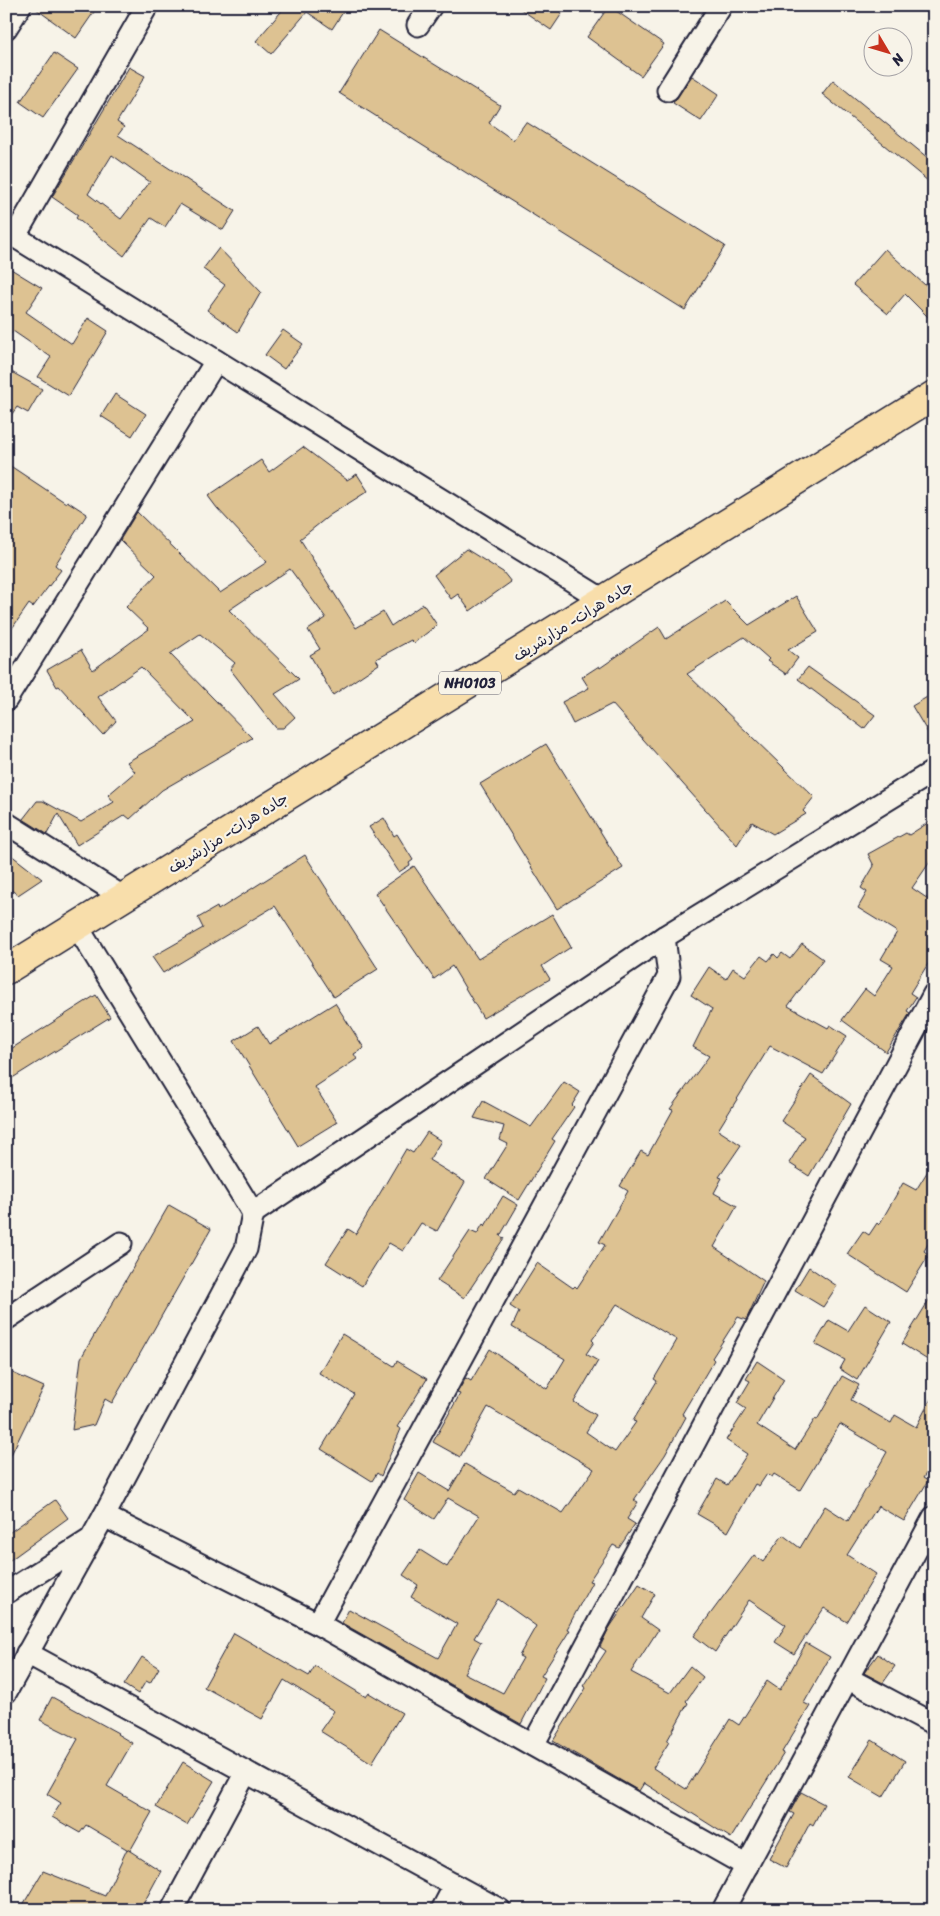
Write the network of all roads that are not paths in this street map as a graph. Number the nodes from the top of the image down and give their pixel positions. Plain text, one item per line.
1 (20, 6) edge
2 (148, 6) edge
3 (431, 6) edge
4 (721, 6) edge
5 (418, 25) dead end
6 (6, 28) edge
7 (668, 90) dead end
8 (11, 234) edge
9 (216, 360) junction
10 (934, 395) edge
11 (604, 601) junction
12 (6, 700) edge
13 (934, 771) edge
14 (6, 823) edge
15 (123, 897) junction
16 (77, 926) junction
17 (664, 937) junction
18 (6, 970) edge
19 (934, 994) edge
20 (253, 1213) junction
21 (121, 1243) dead end
22 (6, 1319) edge
23 (104, 1516) junction
24 (934, 1517) edge
25 (90, 1540) junction
26 (6, 1593) edge
27 (318, 1624) junction
28 (27, 1653) junction
29 (848, 1679) junction
30 (6, 1692) edge
31 (934, 1724) edge
32 (533, 1745) junction
33 (246, 1772) junction
34 (747, 1866) junction
35 (455, 1885) junction
36 (172, 1910) edge
37 (442, 1910) edge
38 (500, 1910) edge
39 (723, 1910) edge

1 - 6 street
2 - 8 street
3 - 5 street
4 - 7 street
8 - 9 street
9 - 11 street
9 - 12 street
10 - 11 highway, جاده هرات- مزارشریف / NH0103
11 - 15 highway, جاده هرات- مزارشریف / NH0103
13 - 17 street
14 - 15 street
15 - 16 highway, جاده هرات- مزارشریف / NH0103
16 - 18 highway, جاده هرات- مزارشریف / NH0103
16 - 20 street
17 - 20 street
17 - 27 street
19 - 32 street
20 - 23 street
21 - 22 street
23 - 25 street
23 - 27 street
24 - 29 street
25 - 26 street
25 - 28 street
27 - 32 street
28 - 30 street
28 - 33 street
29 - 31 street
29 - 34 street
32 - 34 street
33 - 35 street
33 - 36 street
34 - 39 street
35 - 37 street
35 - 38 street

